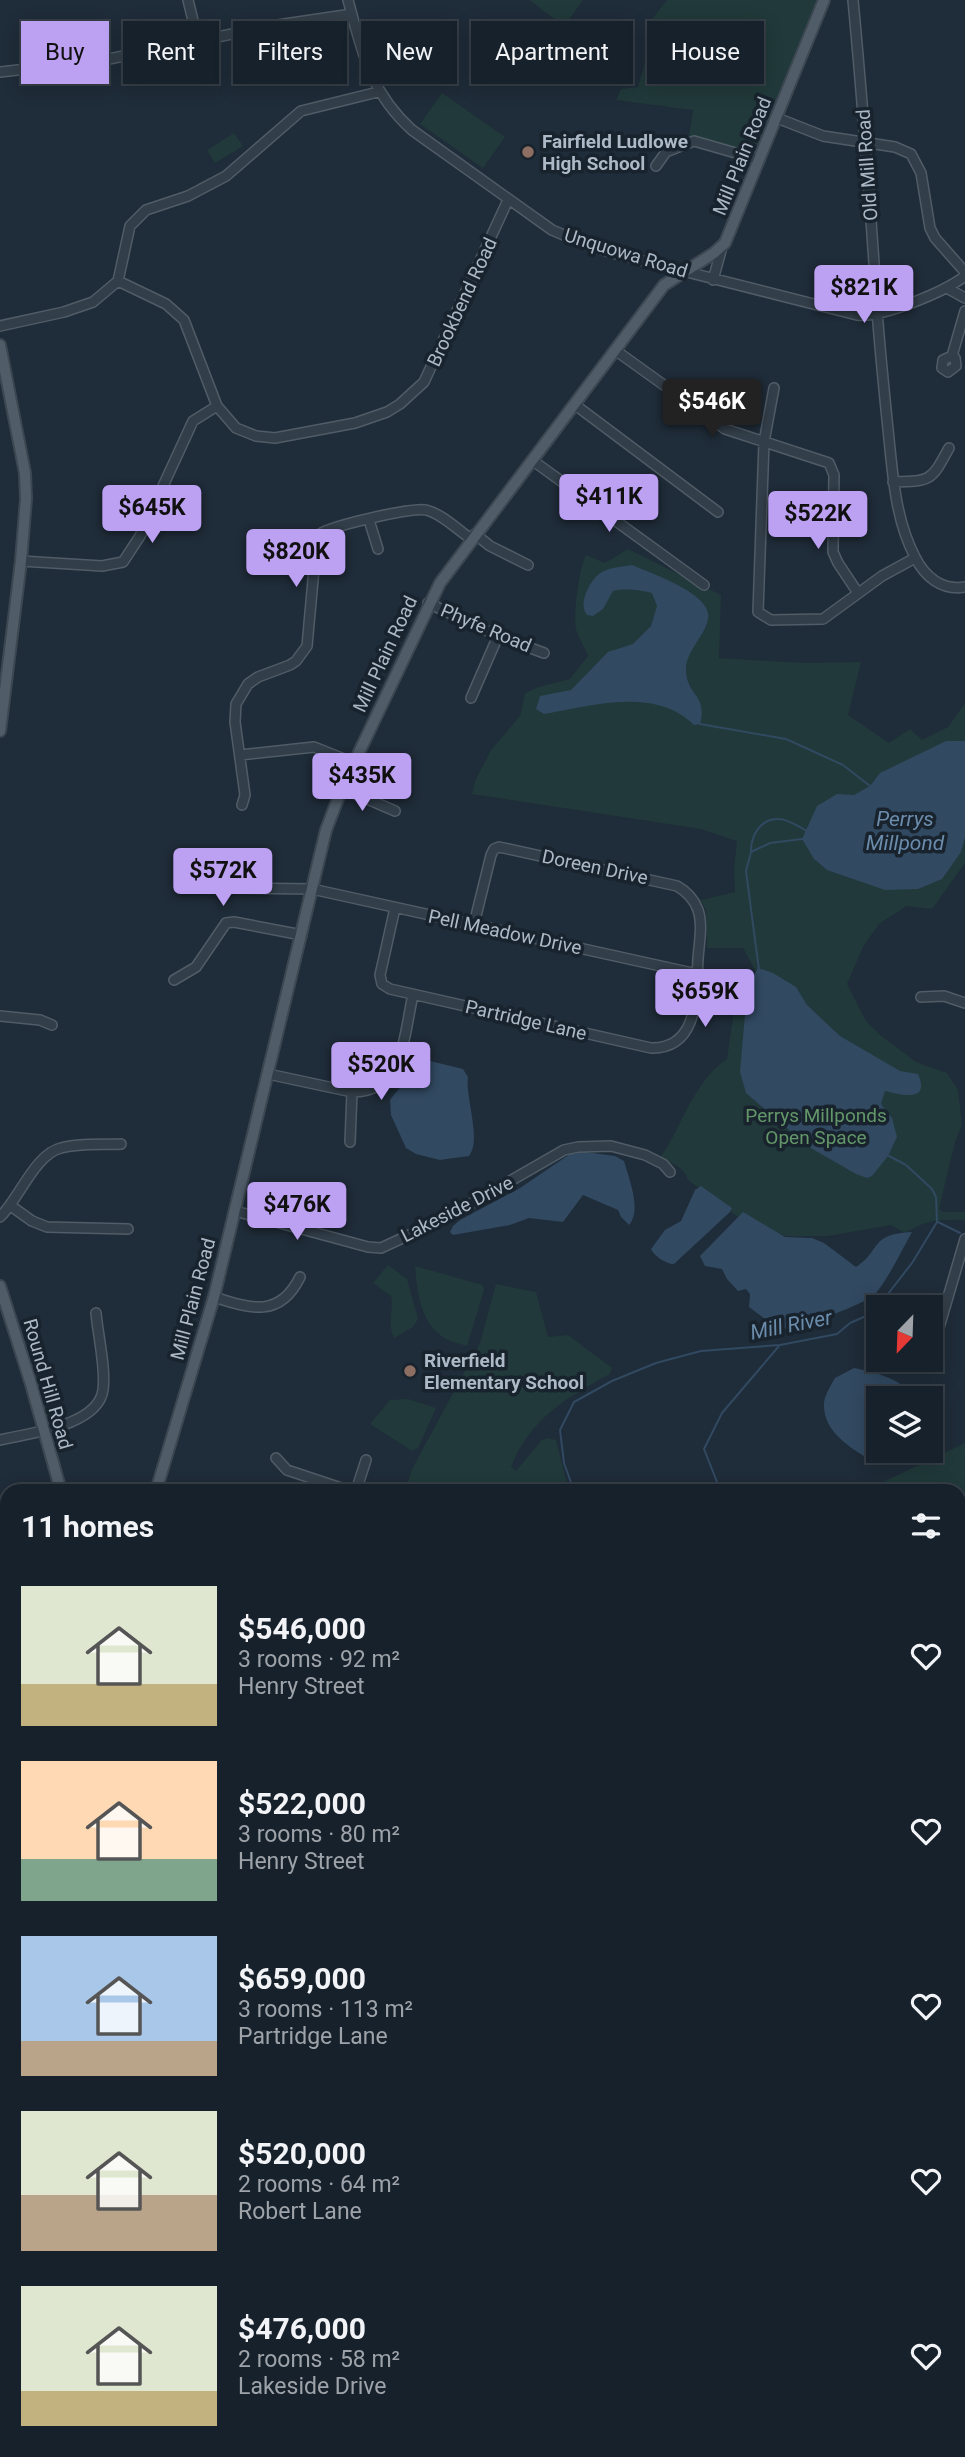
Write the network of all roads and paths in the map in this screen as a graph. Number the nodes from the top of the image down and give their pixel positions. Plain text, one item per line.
1 (188, 0) edge
2 (348, 0) edge
3 (824, 0) edge
4 (853, 0) edge
5 (352, 14) junction
6 (193, 21) edge
7 (219, 37) edge
8 (123, 56) edge
9 (0, 72) edge
10 (379, 92) junction
11 (777, 118) junction
12 (866, 143) junction
13 (760, 160) junction
14 (656, 166) dead end
15 (508, 200) junction
16 (722, 247) junction
17 (683, 272) junction
18 (965, 274) edge
19 (713, 280) junction
20 (118, 281) junction
21 (947, 288) junction
22 (965, 298) edge
23 (965, 311) edge
24 (878, 315) junction
25 (0, 326) edge
26 (0, 345) edge
27 (615, 350) junction
28 (952, 356) dead end
29 (774, 388) dead end
30 (574, 404) junction
31 (216, 406) junction
32 (764, 442) junction
33 (949, 448) dead end
34 (532, 460) junction
35 (893, 482) junction
36 (718, 512) dead end
37 (369, 520) junction
38 (473, 537) junction
39 (378, 549) dead end
40 (915, 558) junction
41 (21, 561) junction
42 (528, 565) dead end
43 (704, 585) dead end
44 (965, 587) edge
45 (859, 593) junction
46 (428, 603) junction
47 (498, 636) junction
48 (544, 653) dead end
49 (471, 698) dead end
50 (0, 731) edge
51 (240, 755) junction
52 (354, 762) junction
53 (342, 788) junction
54 (242, 805) dead end
55 (396, 811) dead end
56 (183, 877) dead end
57 (312, 889) junction
58 (395, 908) junction
59 (474, 924) junction
60 (302, 934) junction
61 (697, 974) junction
62 (174, 980) dead end
63 (413, 995) junction
64 (921, 997) dead end
65 (965, 1003) edge
66 (0, 1016) edge
67 (52, 1026) dead end
68 (268, 1074) junction
69 (352, 1092) junction
70 (350, 1142) dead end
71 (121, 1144) dead end
72 (670, 1172) dead end
73 (11, 1206) junction
74 (234, 1212) junction
75 (0, 1217) edge
76 (128, 1229) dead end
77 (965, 1239) edge
78 (300, 1277) dead end
79 (0, 1286) edge
80 (214, 1297) junction
81 (96, 1313) dead end
82 (943, 1313) edge
83 (43, 1429) junction
84 (0, 1440) edge
85 (276, 1458) dead end
86 (366, 1460) dead end
87 (59, 1484) edge
88 (158, 1484) edge
89 (329, 1484) edge
90 (358, 1484) edge

1 - 6 street
2 - 5 street, Unquowa Road
3 - 11 main road, Mill Plain Road
4 - 12 street, Old Mill Road
5 - 7 street
5 - 10 street, Unquowa Road
8 - 9 street
10 - 15 street, Unquowa Road
10 - 20 street
11 - 12 street
11 - 13 main road, Mill Plain Road
12 - 18 street
12 - 24 street, Old Mill Road
13 - 14 street
13 - 16 main road, Mill Plain Road
15 - 17 street, Unquowa Road
15 - 31 street, Brookbend Road
16 - 17 main road, Mill Plain Road
16 - 19 street, Mill Plain Road
17 - 19 street, Unquowa Road
17 - 27 main road, Mill Plain Road
18 - 21 street, Unquowa Road
19 - 24 street, Unquowa Road
20 - 25 street
20 - 31 street, Brookbend Road
21 - 22 street
21 - 24 street, Unquowa Road
23 - 28 street
24 - 35 street, Old Mill Road
26 - 41 main road
27 - 30 main road, Mill Plain Road
27 - 32 street
29 - 32 street
30 - 34 main road, Mill Plain Road
30 - 36 street
31 - 41 street
32 - 45 street
32 - 45 street
33 - 35 street
34 - 38 main road, Mill Plain Road
34 - 43 street
35 - 40 street, Old Mill Road
37 - 38 street
37 - 39 street
37 - 51 street
38 - 42 street
38 - 46 main road, Mill Plain Road
40 - 44 street, Old Mill Road
40 - 45 street
41 - 50 main road
46 - 47 street, Phyfe Road
46 - 52 main road, Mill Plain Road
47 - 48 street, Phyfe Road
47 - 49 street
51 - 52 street
51 - 54 street
52 - 53 main road, Mill Plain Road
53 - 55 street
53 - 57 main road, Mill Plain Road
56 - 57 street, Pell Meadow Drive
57 - 58 street, Pell Meadow Drive
57 - 60 main road, Mill Plain Road
58 - 59 street, Pell Meadow Drive
58 - 63 street, Partridge Lane
59 - 61 street, Pell Meadow Drive
59 - 61 street, Doreen Drive
60 - 62 street
60 - 68 main road, Mill Plain Road
61 - 63 street, Partridge Lane
63 - 69 street
64 - 65 street
66 - 67 street
68 - 69 street
68 - 74 main road, Mill Plain Road
69 - 70 street
71 - 73 street
72 - 74 street, Lakeside Drive
73 - 75 street
73 - 76 street
74 - 80 main road, Mill Plain Road
77 - 82 street
78 - 80 street
79 - 83 main road, Round Hill Road
80 - 88 main road, Mill Plain Road
81 - 83 street
83 - 84 street
83 - 87 main road, Round Hill Road
85 - 89 street
86 - 90 street

